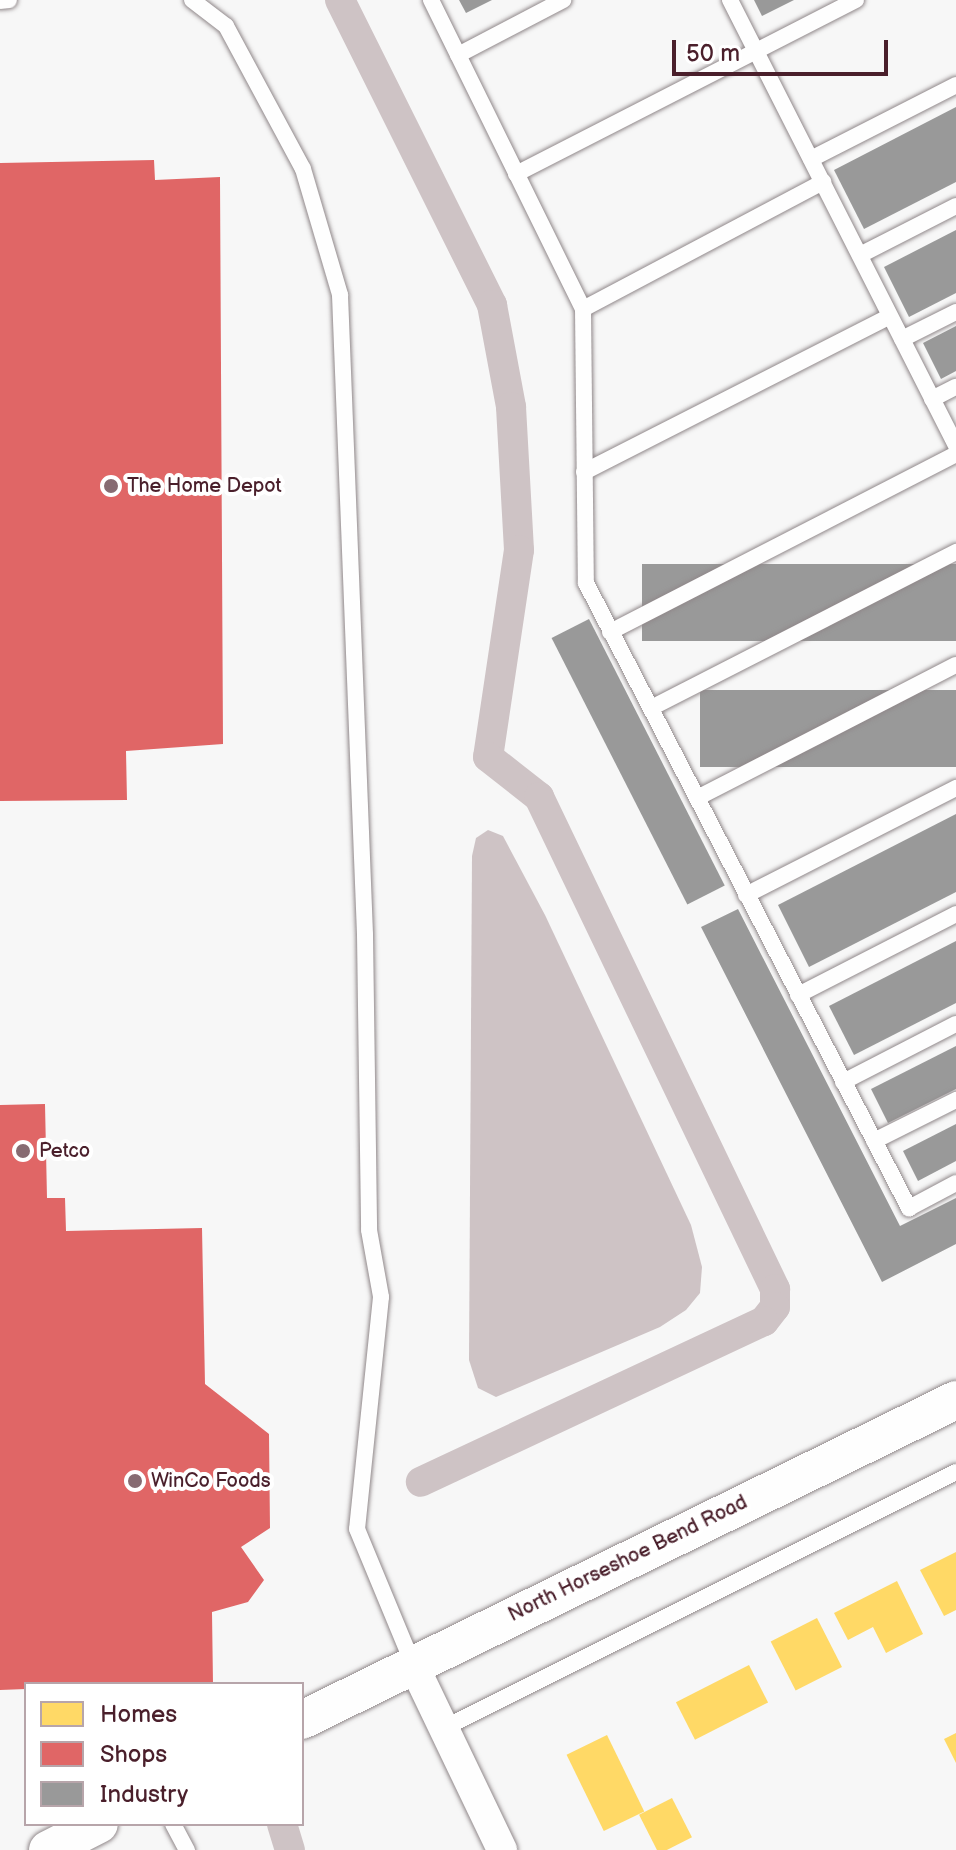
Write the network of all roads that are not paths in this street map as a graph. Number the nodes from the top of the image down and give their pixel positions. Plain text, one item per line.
1 (9, 0) edge
2 (192, 0) edge
3 (431, 0) edge
4 (563, 0) edge
5 (730, 0) edge
6 (856, 0) edge
7 (0, 1) edge
8 (756, 51) junction
9 (458, 55) junction
10 (956, 85) edge
11 (811, 159) junction
12 (516, 174) junction
13 (823, 182) junction
14 (956, 206) edge
15 (860, 255) junction
16 (583, 309) junction
17 (956, 312) edge
18 (890, 316) junction
19 (902, 339) junction
20 (956, 387) edge
21 (932, 399) junction
22 (956, 445) edge
23 (956, 454) edge
24 (584, 472) junction
25 (956, 552) edge
26 (610, 632) junction
27 (956, 665) edge
28 (651, 708) junction
29 (956, 788) edge
30 (697, 798) junction
31 (746, 895) junction
32 (956, 914) edge
33 (798, 995) junction
34 (956, 1024) edge
35 (843, 1082) junction
36 (956, 1100) edge
37 (874, 1141) junction
38 (956, 1183) edge
39 (956, 1400) edge
40 (956, 1472) edge
41 (413, 1664) junction
42 (304, 1719) edge
43 (444, 1728) junction
44 (95, 1826) edge
45 (174, 1826) edge
46 (48, 1850) edge
47 (187, 1850) edge
48 (502, 1850) edge

1 - 7 lane
2 - 41 lane
3 - 9 lane
4 - 9 lane
5 - 8 lane
6 - 8 lane
8 - 11 lane
8 - 12 lane
9 - 12 lane
10 - 11 lane
11 - 13 lane
12 - 16 lane
13 - 15 lane
13 - 16 lane
14 - 15 lane
15 - 18 lane
16 - 24 lane
17 - 19 lane
18 - 19 lane
18 - 24 lane
19 - 21 lane
20 - 21 lane
21 - 22 lane
23 - 26 lane
24 - 26 lane
25 - 28 lane
26 - 28 lane
27 - 30 lane
28 - 30 lane
29 - 31 lane
30 - 31 lane
31 - 33 lane
32 - 33 lane
33 - 35 lane
34 - 35 lane
35 - 37 lane
36 - 37 lane
37 - 38 lane
39 - 41 street, North Horseshoe Bend Road
40 - 43 lane
41 - 42 street, North Horseshoe Bend Road
41 - 43 street
43 - 48 street
44 - 46 street
45 - 47 lane

